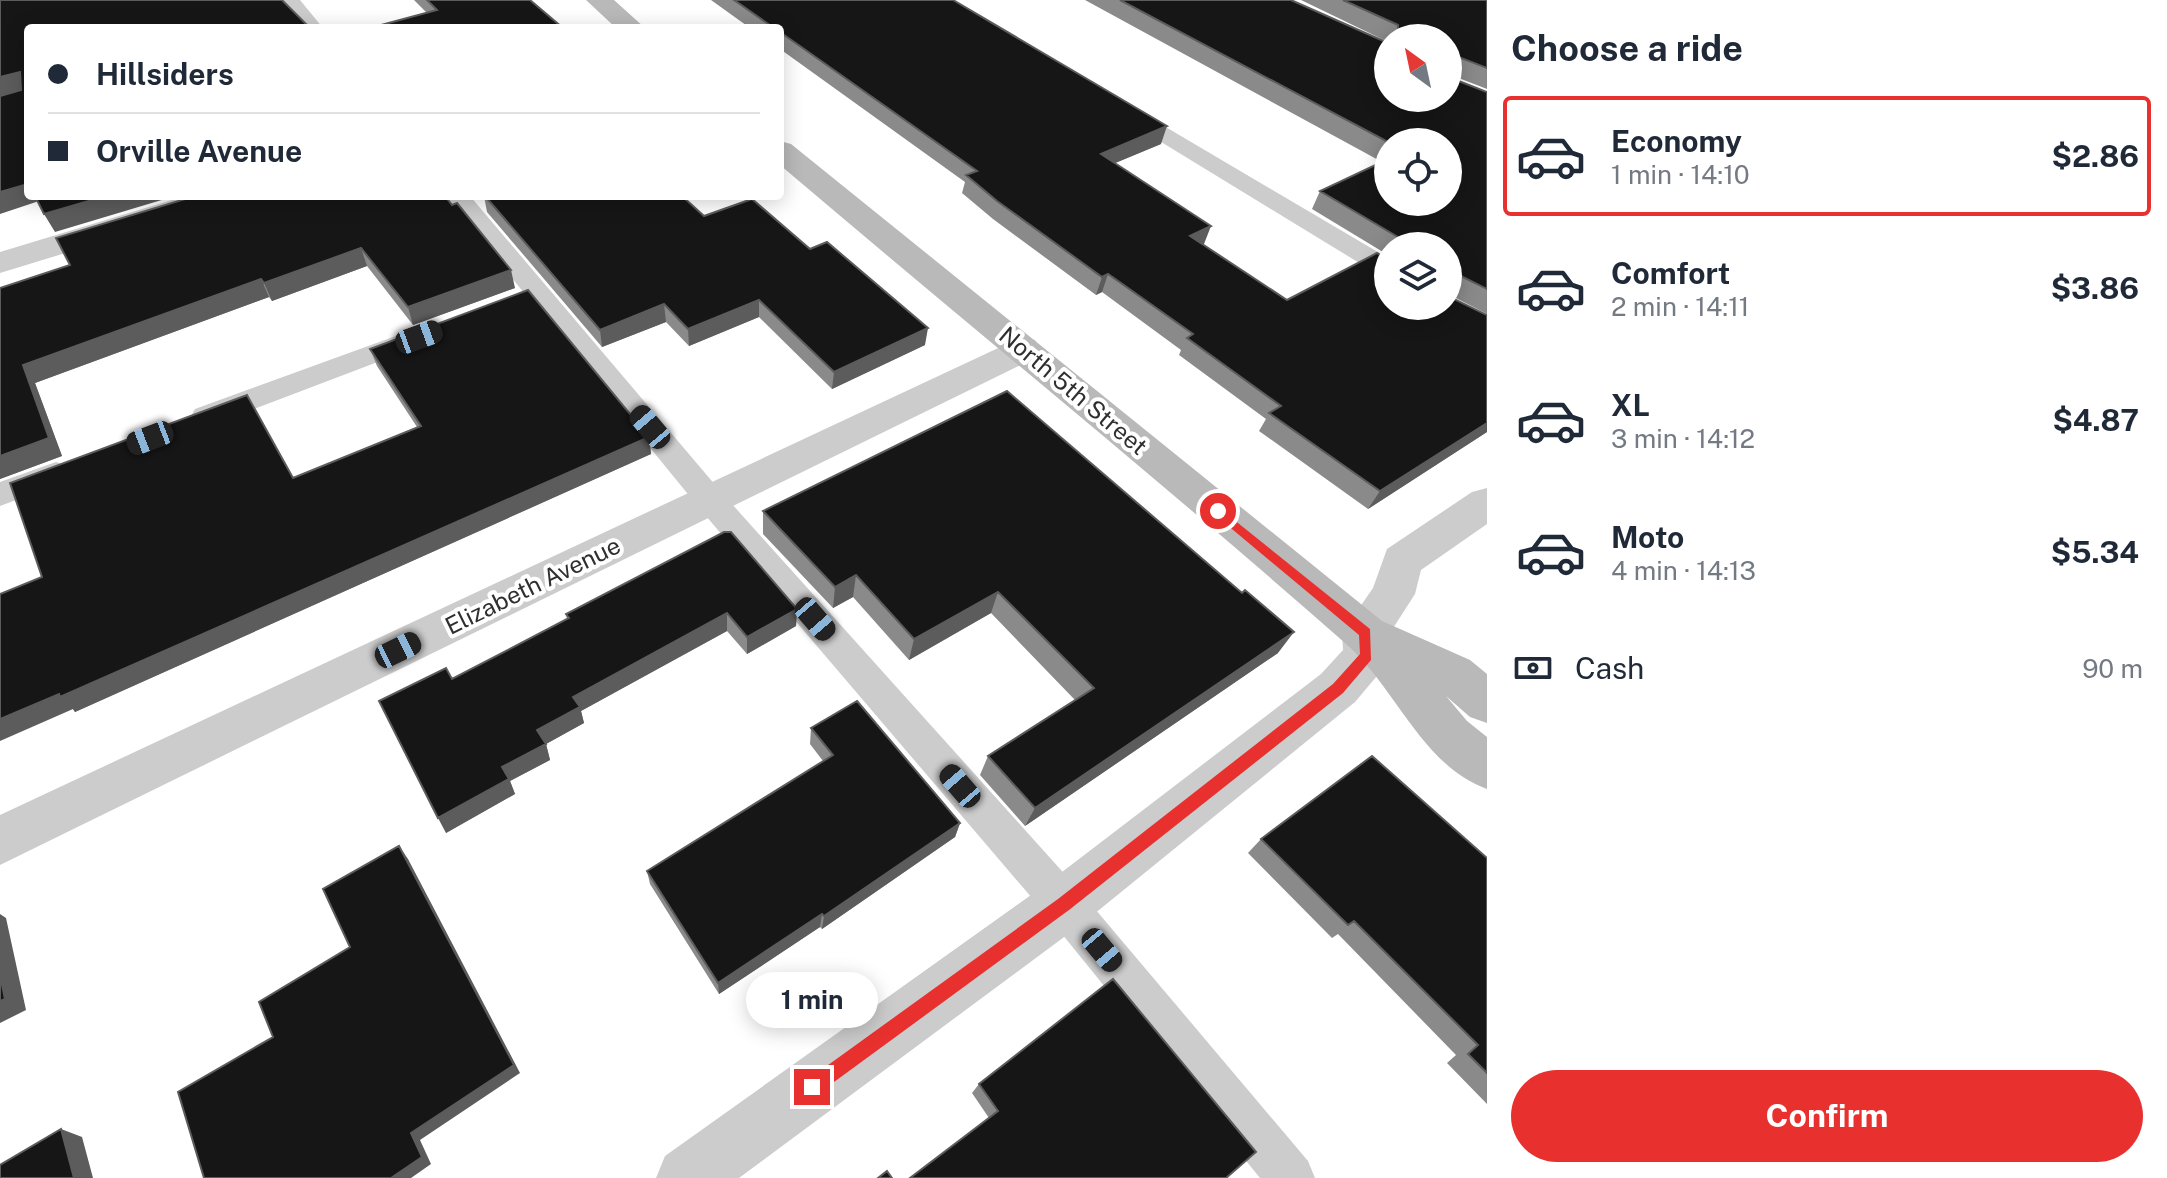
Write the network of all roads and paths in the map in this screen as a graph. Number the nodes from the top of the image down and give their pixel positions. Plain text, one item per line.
1 (290, 0) edge
2 (599, 0) edge
3 (303, 24) edge
4 (627, 24) edge
5 (1105, 98) edge
6 (784, 153) edge
7 (205, 200) edge
8 (460, 200) edge
9 (1374, 261) edge
10 (0, 263) edge
11 (434, 331) edge
12 (1022, 349) junction
13 (179, 426) edge
14 (75, 466) edge
15 (0, 494) edge
16 (711, 501) junction
17 (1487, 503) edge
18 (1365, 633) junction
19 (1487, 702) edge
20 (1487, 767) edge
21 (0, 841) edge
22 (1064, 904) junction
23 (687, 1178) edge
24 (1291, 1178) edge

1 - 3 lane
2 - 4 main road
5 - 9 lane
6 - 12 main road, North 5th Street
7 - 10 street
8 - 16 lane
11 - 13 lane
12 - 16 street, Elizabeth Avenue
12 - 18 main road, North 5th Street
14 - 15 lane
16 - 21 street, Elizabeth Avenue
16 - 22 lane
17 - 18 street
18 - 19 main road, North 5th Street
18 - 20 main road, North 5th Street
18 - 22 street
22 - 23 street
22 - 24 lane

